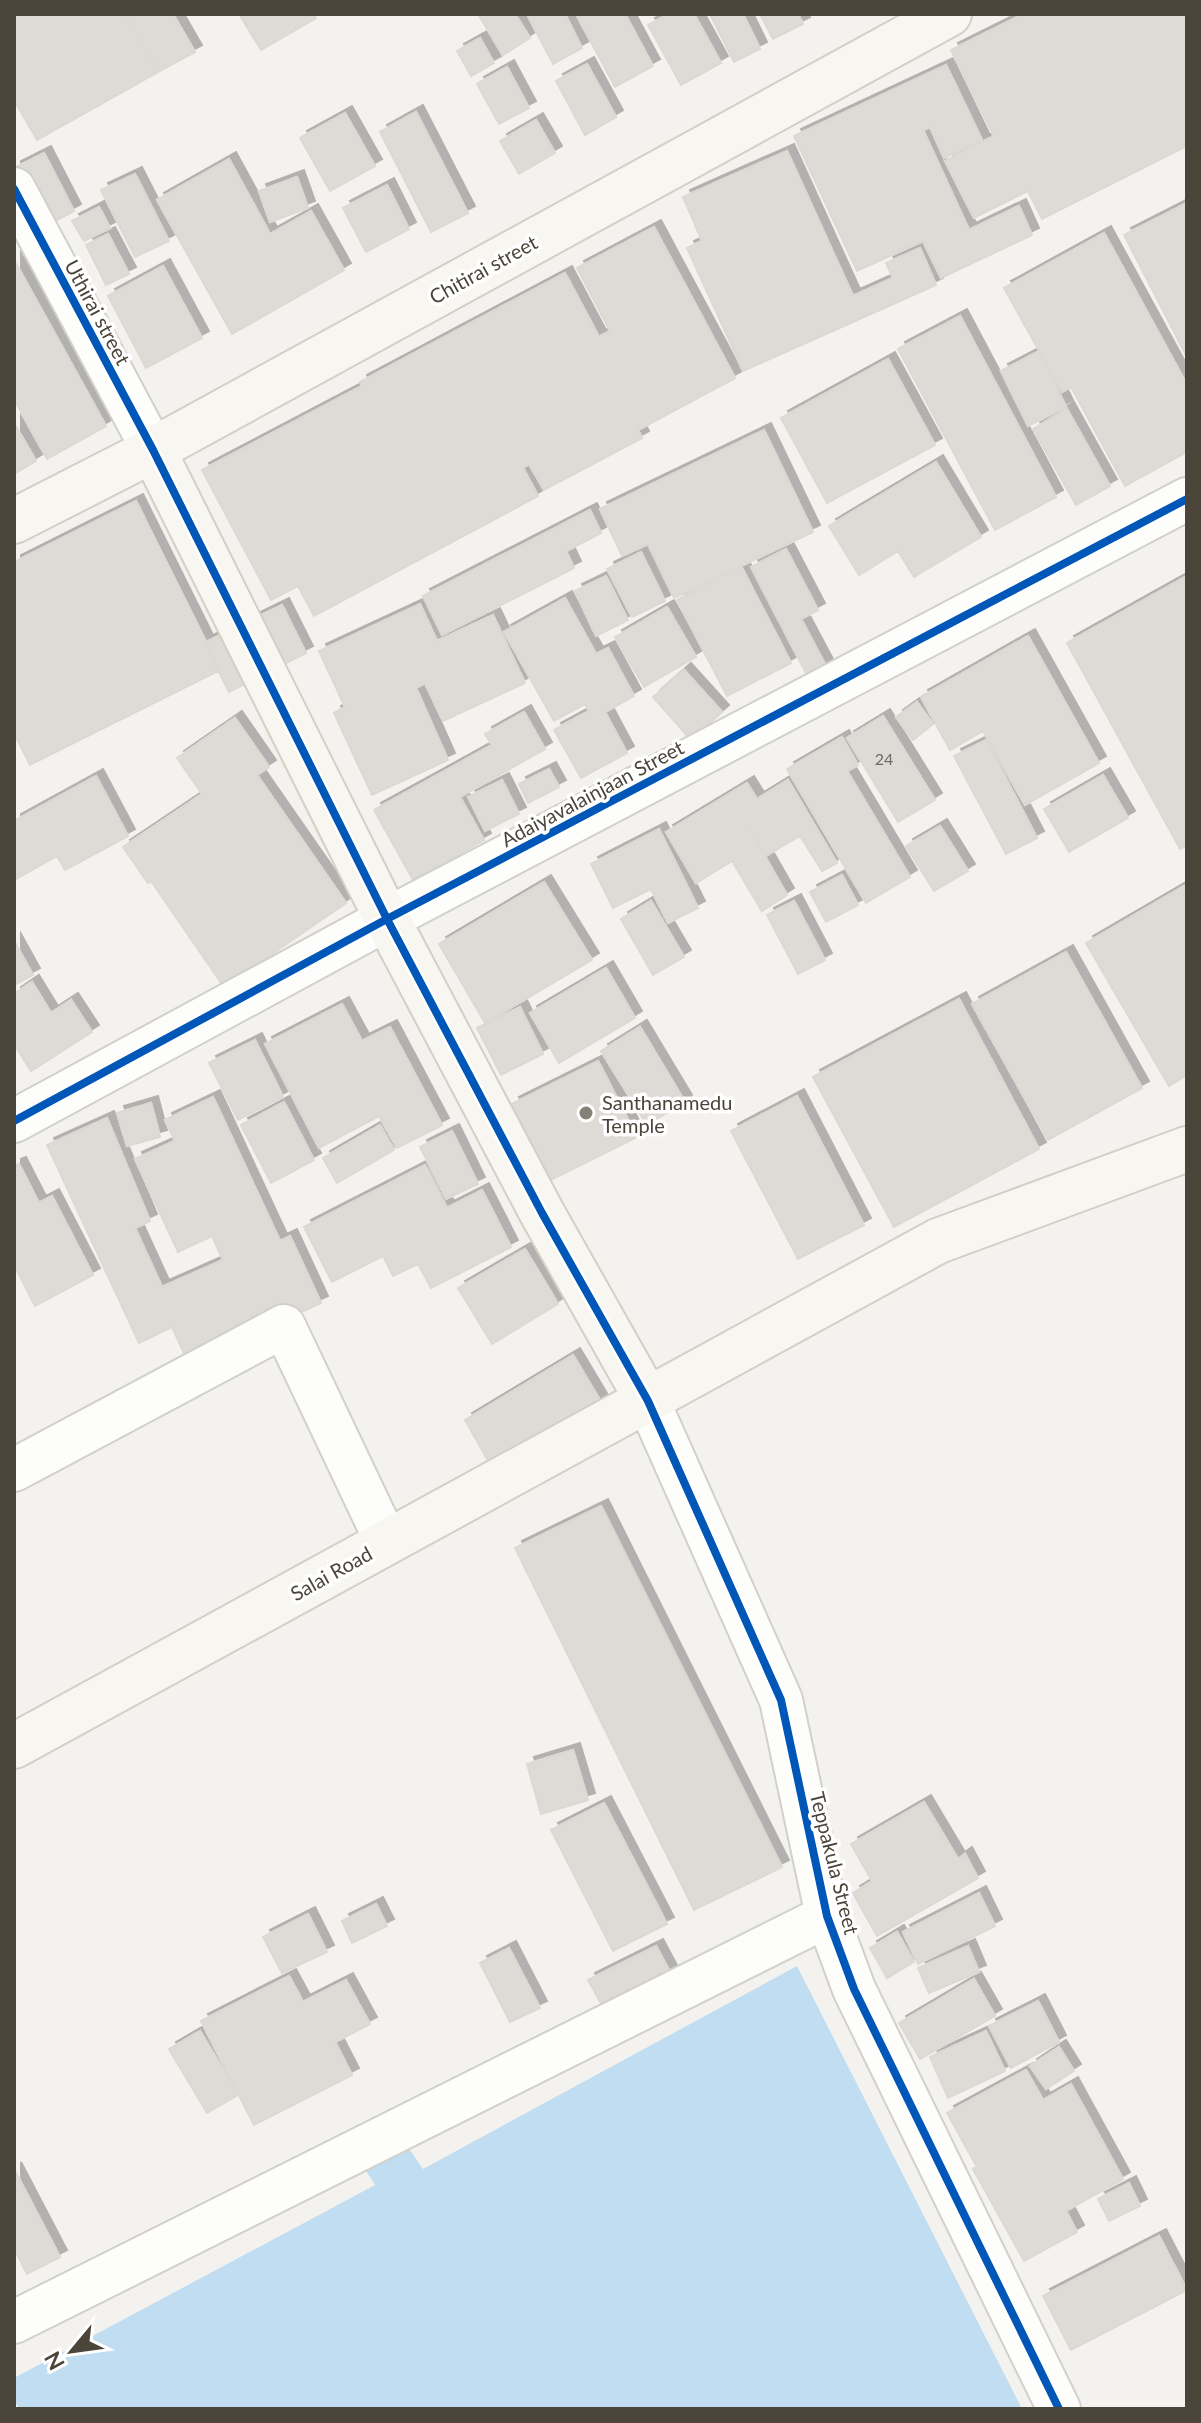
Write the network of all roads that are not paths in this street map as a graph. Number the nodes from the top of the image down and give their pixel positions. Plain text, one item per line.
1 (949, 14) edge
2 (14, 189) edge
3 (153, 450) junction
4 (1187, 499) edge
5 (14, 521) edge
6 (387, 919) junction
7 (14, 1121) edge
8 (1187, 1149) edge
9 (648, 1401) junction
10 (14, 1470) edge
11 (387, 1543) junction
12 (14, 1746) edge
13 (827, 1916) junction
14 (14, 2322) edge
15 (1059, 2409) edge

1 - 3 street, Chitirai street
2 - 3 street, Uthirai street
3 - 5 street, Chitirai street
3 - 6 street
4 - 6 street, Adaiyavalainjaan Street
6 - 7 street, Adaiyavalainjaan Street
6 - 9 street
8 - 9 street, Salai Road
9 - 11 street, Salai Road
9 - 13 street, Teppakula Street
10 - 11 street
11 - 12 street, Salai Road
13 - 14 street
13 - 15 street, Teppakula Street

